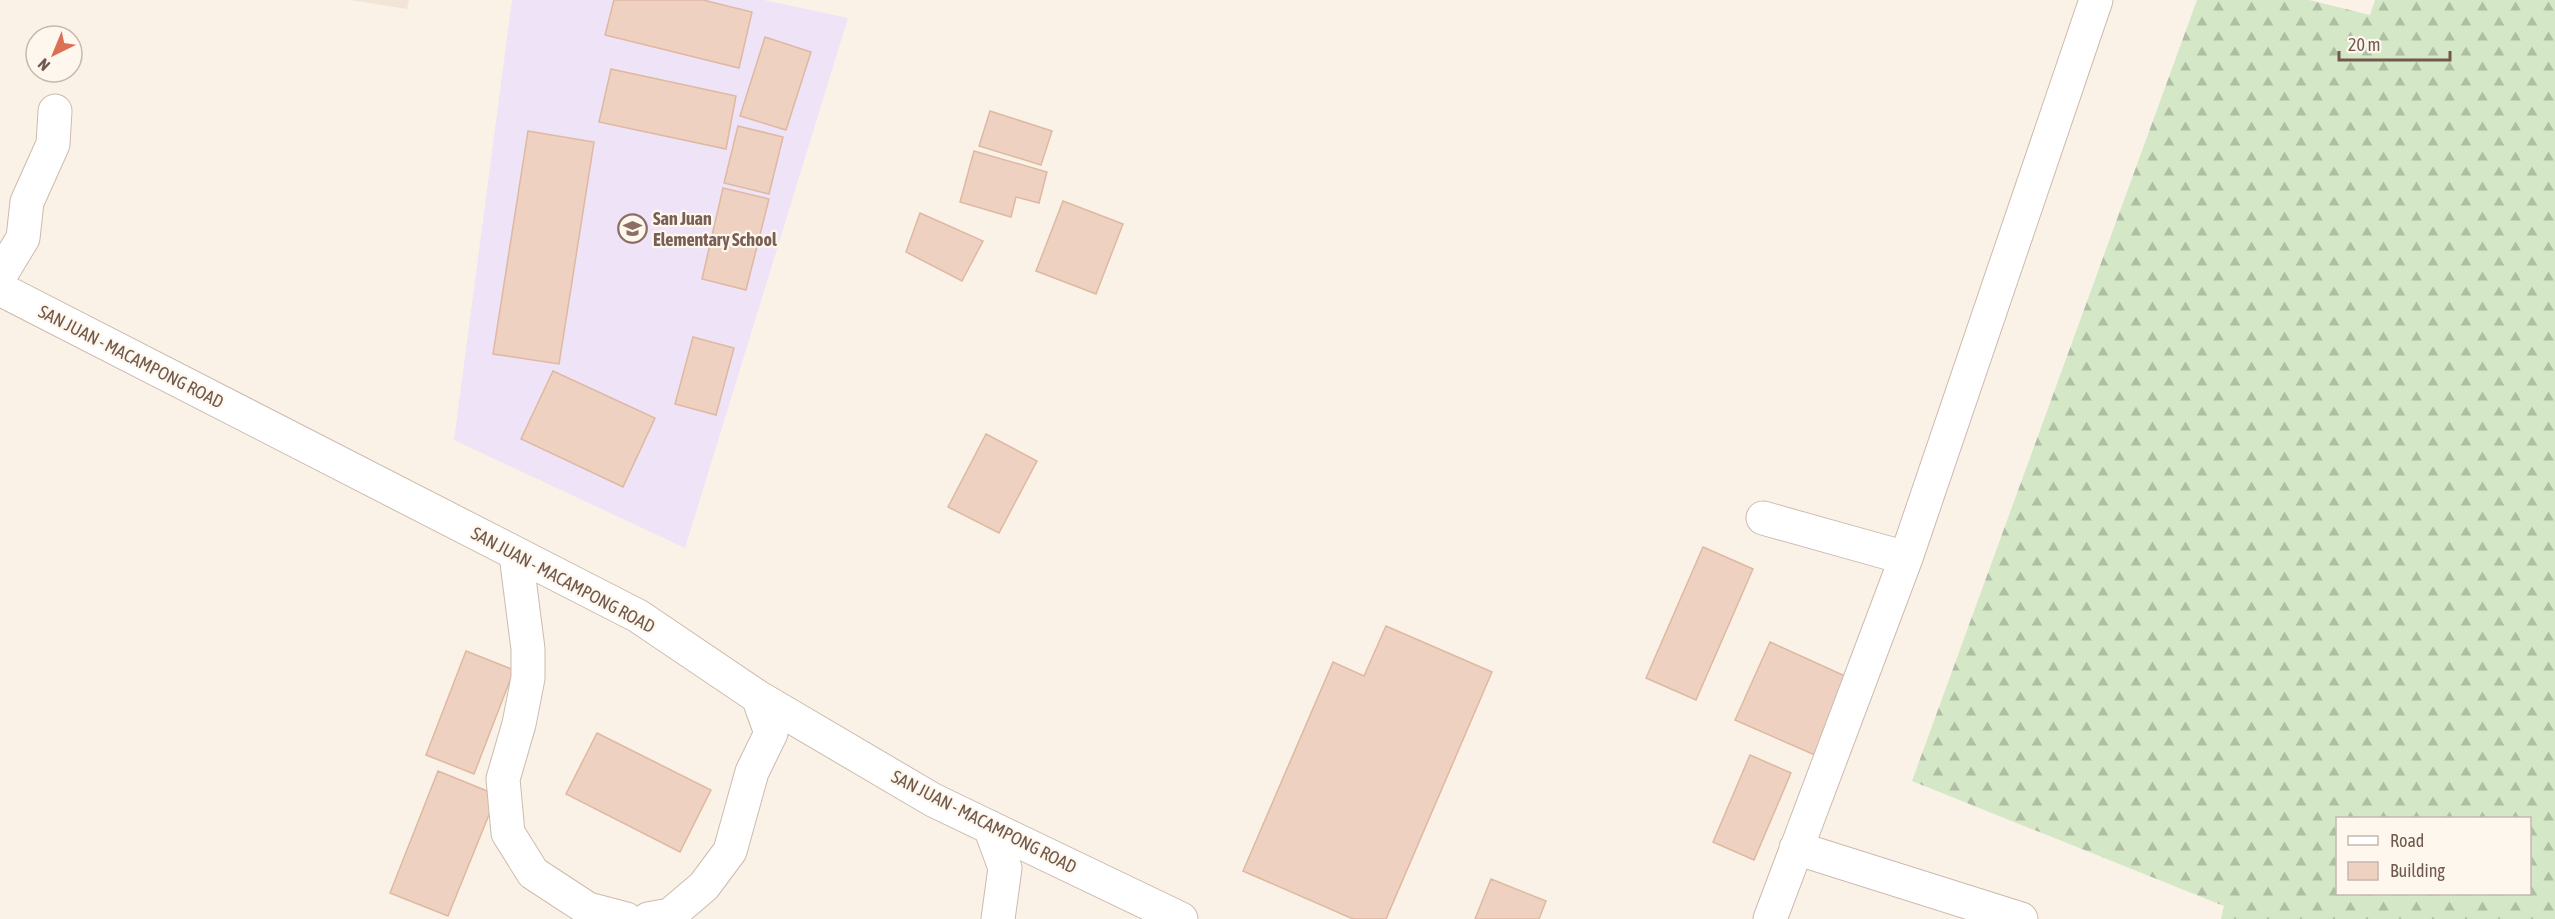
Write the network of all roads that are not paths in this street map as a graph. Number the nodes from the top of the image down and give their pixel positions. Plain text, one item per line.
1 (2096, 0) edge
2 (55, 111) dead end
3 (0, 276) edge
4 (0, 289) edge
5 (1763, 518) dead end
6 (516, 555) junction
7 (1906, 558) junction
8 (758, 697) junction
9 (990, 827) junction
10 (1796, 848) junction
11 (626, 919) edge
12 (648, 919) edge
13 (998, 919) edge
14 (1181, 919) edge
15 (1770, 919) edge
16 (2021, 919) edge

1 - 7 street
2 - 3 street
4 - 6 street, SAN JUAN - MACAMPONG ROAD
5 - 7 street
6 - 8 street, SAN JUAN - MACAMPONG ROAD
6 - 11 street
7 - 10 street
8 - 9 street, SAN JUAN - MACAMPONG ROAD
8 - 12 street
9 - 13 street
9 - 14 street, SAN JUAN - MACAMPONG ROAD
10 - 15 street
10 - 16 street

